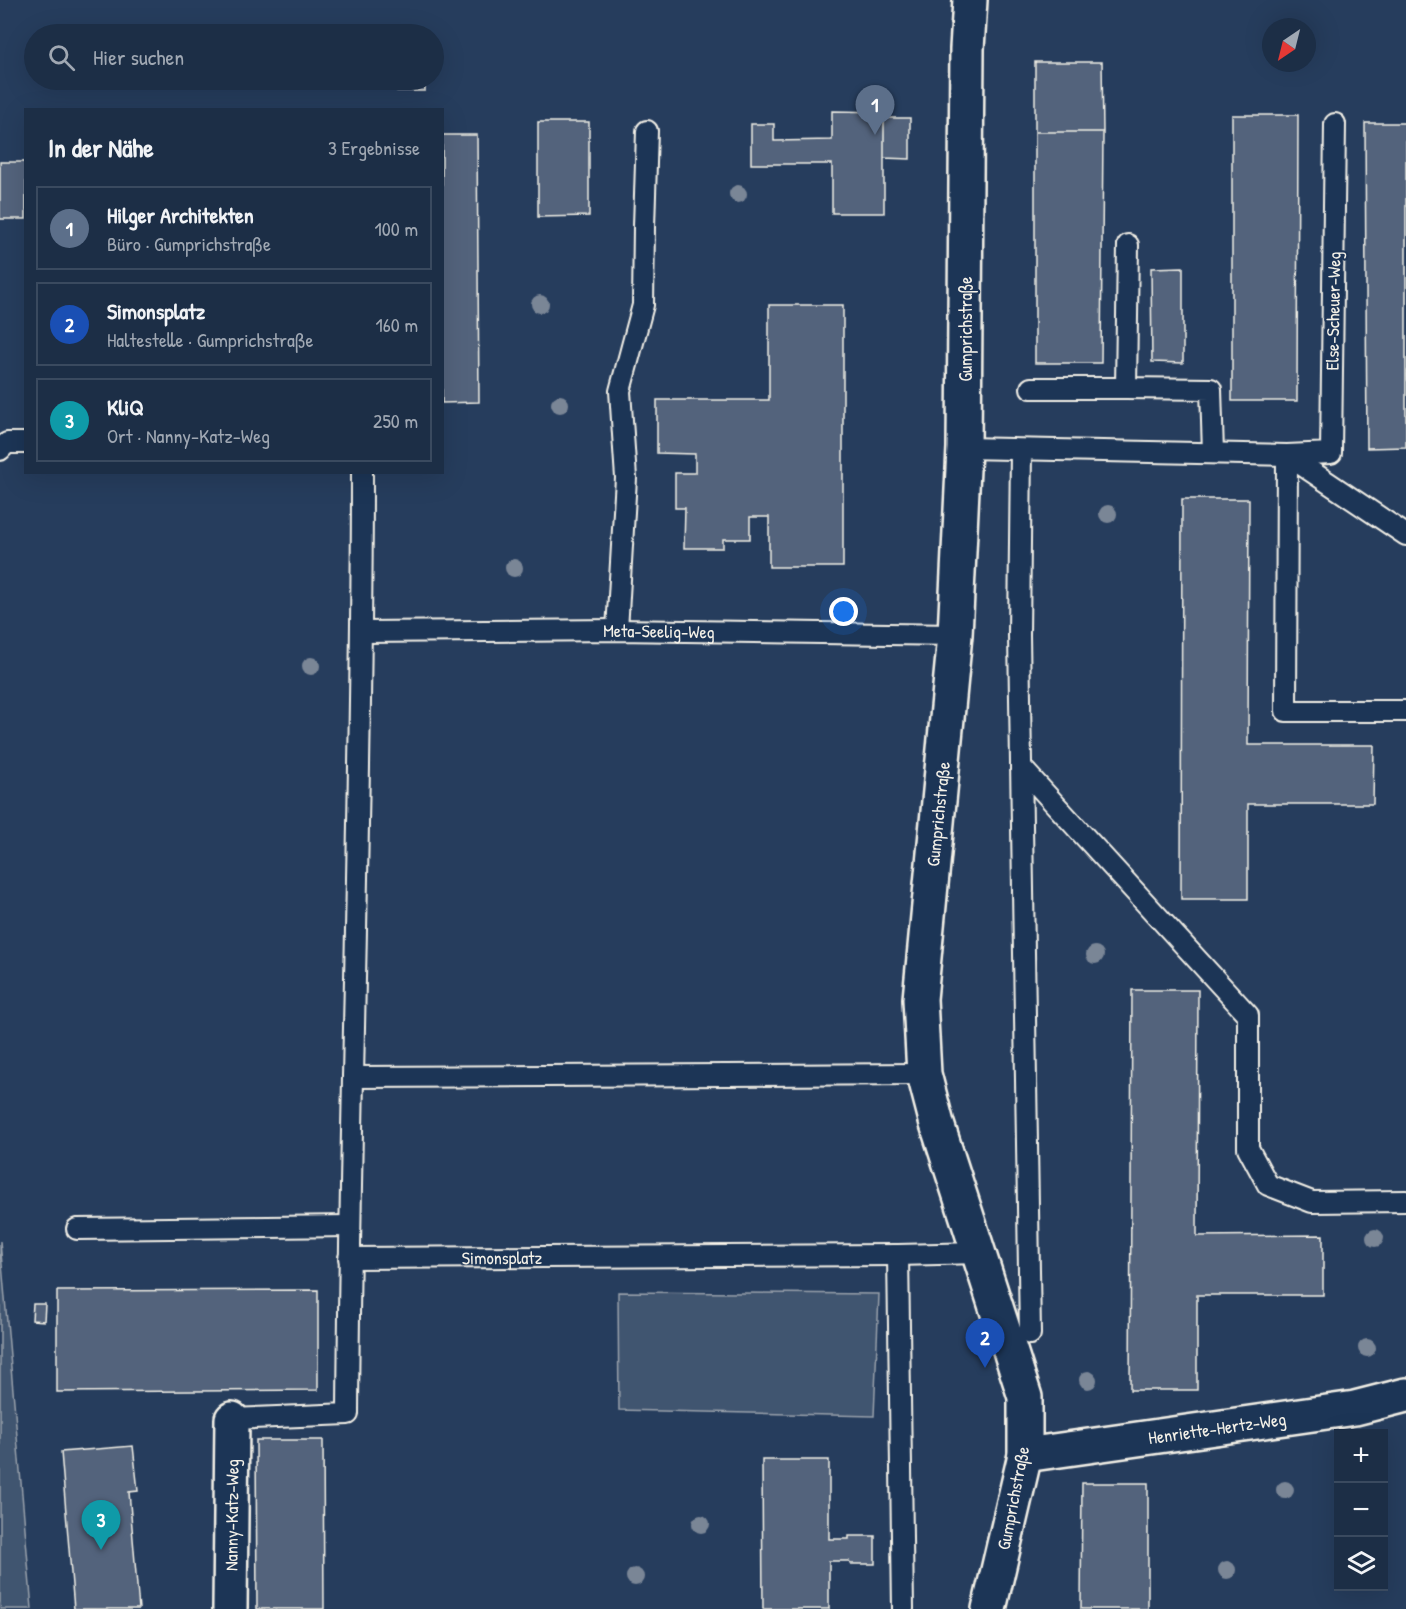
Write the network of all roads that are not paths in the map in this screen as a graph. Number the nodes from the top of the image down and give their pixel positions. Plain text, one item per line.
1 (970, 0) edge
2 (1335, 124) dead end
3 (647, 131) dead end
4 (1128, 244) dead end
5 (1031, 388) dead end
6 (1126, 388) junction
7 (24, 442) edge
8 (964, 448) junction
9 (0, 450) edge
10 (1021, 450) junction
11 (1213, 453) junction
12 (1287, 455) junction
13 (362, 474) edge
14 (1406, 535) edge
15 (617, 630) junction
16 (362, 632) junction
17 (955, 635) junction
18 (1406, 711) edge
19 (1021, 766) junction
20 (924, 1074) junction
21 (353, 1077) junction
22 (1406, 1201) edge
23 (350, 1226) junction
24 (77, 1229) dead end
25 (978, 1253) junction
26 (898, 1255) junction
27 (349, 1257) junction
28 (1030, 1334) dead end
29 (1406, 1395) edge
30 (232, 1419) joint
31 (1024, 1455) junction
32 (230, 1609) edge
33 (903, 1609) edge
34 (989, 1609) edge

1 - 8 street, Gumprichstraße
2 - 12 lane, Else-Scheuer-Weg
3 - 15 lane
4 - 6 lane
5 - 6 lane
6 - 11 lane
7 - 9 lane
8 - 10 lane, Else-Scheuer-Weg
8 - 17 street, Gumprichstraße
10 - 11 lane, Else-Scheuer-Weg
10 - 19 lane
11 - 12 lane, Else-Scheuer-Weg
12 - 14 lane
12 - 18 lane
13 - 16 lane
15 - 16 lane, Meta-Seelig-Weg
15 - 17 lane, Meta-Seelig-Weg
16 - 21 lane
17 - 20 street, Gumprichstraße
19 - 22 lane
19 - 28 lane
20 - 21 lane
20 - 25 street, Gumprichstraße
21 - 23 lane
23 - 24 lane
23 - 27 lane
25 - 26 lane, Simonsplatz
25 - 31 street, Gumprichstraße
26 - 27 lane, Simonsplatz
26 - 33 lane
27 - 30 lane
29 - 31 street, Henriette-Hertz-Weg
30 - 32 street, Nanny-Katz-Weg
31 - 34 street, Gumprichstraße

